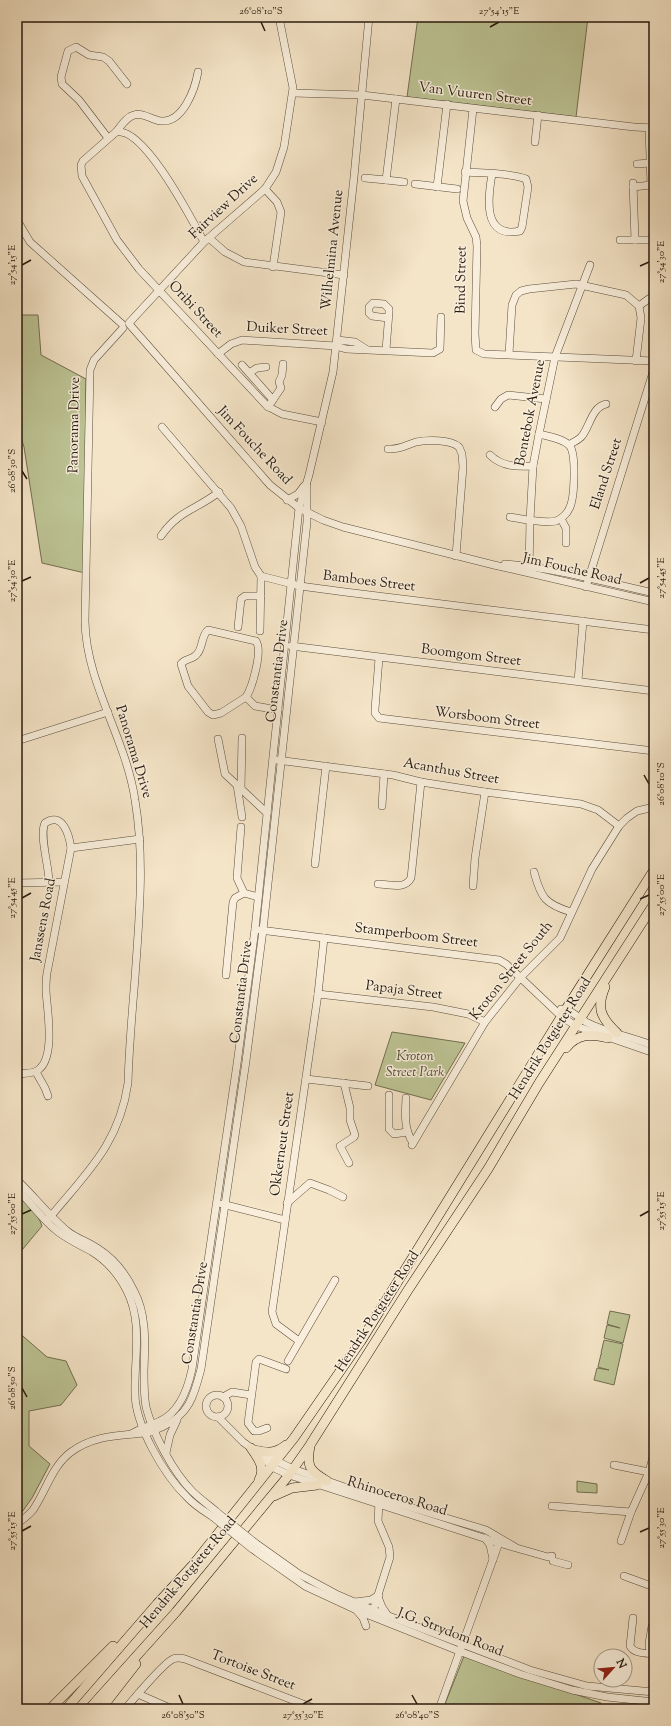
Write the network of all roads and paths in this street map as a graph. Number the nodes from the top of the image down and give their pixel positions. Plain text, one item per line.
1 (278, 17) edge
2 (369, 17) edge
3 (198, 72) dead end
4 (127, 84) dead end
5 (293, 93) junction
6 (362, 95) junction
7 (396, 99) junction
8 (447, 104) junction
9 (473, 109) junction
10 (538, 115) junction
11 (651, 128) edge
12 (116, 132) junction
13 (108, 138) junction
14 (535, 142) dead end
15 (650, 163) junction
16 (637, 164) dead end
17 (465, 172) junction
18 (492, 174) junction
19 (365, 178) dead end
20 (386, 180) junction
21 (404, 182) dead end
22 (415, 184) dead end
23 (437, 187) junction
24 (652, 187) edge
25 (265, 189) junction
26 (457, 190) dead end
27 (17, 220) edge
28 (207, 240) junction
29 (620, 240) dead end
30 (635, 240) junction
31 (654, 240) edge
32 (590, 265) dead end
33 (274, 267) junction
34 (344, 274) junction
35 (582, 286) junction
36 (158, 290) junction
37 (654, 295) edge
38 (639, 306) junction
39 (441, 317) dead end
40 (388, 318) dead end
41 (126, 325) junction
42 (336, 343) junction
43 (386, 350) junction
44 (218, 354) junction
45 (509, 354) junction
46 (555, 357) junction
47 (636, 361) junction
48 (654, 361) edge
49 (283, 364) dead end
50 (242, 365) dead end
51 (266, 367) dead end
52 (654, 369) edge
53 (250, 373) junction
54 (546, 399) junction
55 (273, 400) junction
56 (606, 404) dead end
57 (268, 407) junction
58 (495, 407) dead end
59 (322, 422) junction
60 (162, 427) dead end
61 (539, 434) junction
62 (569, 445) junction
63 (388, 450) dead end
64 (490, 455) dead end
65 (534, 466) junction
66 (308, 481) junction
67 (219, 492) junction
68 (287, 500) junction
69 (299, 508) junction
70 (308, 513) junction
71 (510, 517) dead end
72 (561, 519) junction
73 (530, 520) junction
74 (161, 536) dead end
75 (566, 542) dead end
76 (456, 556) junction
77 (594, 561) junction
78 (529, 569) junction
79 (261, 576) junction
80 (588, 578) junction
81 (599, 581) junction
82 (292, 584) junction
83 (300, 586) junction
84 (586, 587) junction
85 (654, 593) edge
86 (261, 596) junction
87 (654, 602) edge
88 (583, 621) junction
89 (238, 627) dead end
90 (654, 630) edge
91 (260, 631) dead end
92 (285, 645) junction
93 (294, 646) junction
94 (379, 658) junction
95 (578, 681) junction
96 (654, 691) edge
97 (246, 697) junction
98 (278, 710) junction
99 (108, 712) junction
100 (242, 738) dead end
101 (218, 739) dead end
102 (17, 741) edge
103 (654, 751) edge
104 (272, 759) junction
105 (280, 760) junction
106 (326, 766) junction
107 (384, 774) junction
108 (421, 782) junction
109 (239, 787) junction
110 (485, 792) junction
111 (382, 806) dead end
112 (654, 807) edge
113 (267, 813) junction
114 (242, 817) dead end
115 (619, 826) junction
116 (241, 827) dead end
117 (140, 839) junction
118 (71, 848) junction
119 (315, 864) dead end
120 (654, 870) edge
121 (534, 872) dead end
122 (49, 882) junction
123 (64, 882) junction
124 (17, 883) edge
125 (378, 884) dead end
126 (473, 886) dead end
127 (244, 893) junction
128 (258, 897) junction
129 (654, 904) edge
130 (571, 912) junction
131 (259, 930) junction
132 (324, 938) junction
133 (619, 959) junction
134 (226, 975) dead end
135 (520, 978) junction
136 (318, 994) junction
137 (564, 1013) junction
138 (485, 1022) junction
139 (578, 1022) junction
140 (617, 1033) junction
141 (608, 1038) junction
142 (654, 1046) edge
143 (654, 1053) edge
144 (36, 1072) junction
145 (17, 1074) edge
146 (306, 1078) junction
147 (344, 1083) junction
148 (539, 1083) junction
149 (368, 1086) dead end
150 (389, 1094) dead end
151 (48, 1096) dead end
152 (406, 1098) dead end
153 (406, 1133) junction
154 (387, 1135) dead end
155 (349, 1163) dead end
156 (17, 1180) edge
157 (17, 1190) edge
158 (343, 1197) dead end
159 (216, 1203) junction
160 (287, 1203) junction
161 (226, 1204) junction
162 (49, 1218) junction
163 (285, 1220) junction
164 (335, 1280) dead end
165 (299, 1341) junction
166 (288, 1361) dead end
167 (286, 1369) dead end
168 (144, 1371) junction
169 (136, 1376) junction
170 (145, 1383) junction
171 (251, 1395) junction
172 (225, 1399) junction
173 (226, 1412) junction
174 (218, 1416) junction
175 (178, 1418) junction
176 (153, 1427) junction
177 (267, 1428) dead end
178 (144, 1430) junction
179 (231, 1430) junction
180 (294, 1438) junction
181 (310, 1445) junction
182 (255, 1450) junction
183 (654, 1453) edge
184 (166, 1454) junction
185 (275, 1464) junction
186 (614, 1465) dead end
187 (291, 1472) junction
188 (649, 1472) junction
189 (327, 1481) junction
190 (317, 1484) junction
191 (256, 1487) junction
192 (272, 1496) junction
193 (379, 1501) junction
194 (552, 1506) dead end
195 (631, 1512) junction
196 (216, 1515) junction
197 (26, 1518) junction
198 (17, 1524) edge
199 (17, 1531) edge
200 (484, 1537) junction
201 (500, 1541) junction
202 (621, 1542) dead end
203 (252, 1545) junction
204 (493, 1560) junction
205 (568, 1563) dead end
206 (624, 1576) dead end
207 (654, 1587) edge
208 (378, 1596) junction
209 (353, 1602) junction
210 (157, 1604) junction
211 (356, 1610) junction
212 (176, 1612) junction
213 (372, 1613) junction
214 (389, 1616) junction
215 (633, 1618) dead end
216 (382, 1620) junction
217 (652, 1626) dead end
218 (460, 1647) junction
219 (652, 1653) edge
220 (471, 1655) junction
221 (455, 1663) junction
222 (654, 1692) edge
223 (138, 1694) junction
224 (654, 1702) edge
225 (50, 1709) edge
226 (66, 1709) edge
227 (89, 1709) edge
228 (101, 1709) edge
229 (125, 1709) edge
230 (172, 1709) edge
231 (316, 1709) edge
232 (439, 1709) edge

1 - 5 street, Fairview Drive
2 - 6 street, Wilhelmina Avenue
3 - 12 street
4 - 13 street
5 - 6 street, Van Vuuren Street
5 - 25 street, Fairview Drive
6 - 7 street, Van Vuuren Street
6 - 34 street, Wilhelmina Avenue
7 - 8 street, Van Vuuren Street
7 - 20 street
8 - 9 street, Van Vuuren Street
8 - 23 street
9 - 10 street, Van Vuuren Street
9 - 17 street, Bind Street
10 - 11 street, Van Vuuren Street
10 - 14 street
11 - 15 street
12 - 13 street
12 - 28 street
13 - 36 street, Oribi Street
15 - 16 street
15 - 24 street
17 - 18 street
17 - 45 street, Bind Street
18 - 18 street
19 - 20 street
20 - 21 street
22 - 23 street
23 - 26 street
24 - 30 street
25 - 28 street, Fairview Drive
25 - 33 street
27 - 41 street, Jim Fouche Road
28 - 33 street
28 - 36 street, Fairview Drive
29 - 30 street
30 - 31 street
32 - 35 street, Bontebok Avenue
33 - 34 street
34 - 42 street, Wilhelmina Avenue
35 - 38 street
35 - 45 street
35 - 46 street, Bontebok Avenue
36 - 41 street, Fairview Drive
36 - 44 street, Oribi Street
37 - 38 street
38 - 47 street
39 - 43 street
40 - 43 street
41 - 68 street, Jim Fouche Road
41 - 99 street, Panorama Drive
42 - 43 street, Duiker Street
42 - 44 street, Duiker Street
42 - 59 street, Wilhelmina Avenue
44 - 57 street, Oribi Street
45 - 46 street
46 - 47 street
46 - 54 street, Bontebok Avenue
47 - 48 street
49 - 55 street
50 - 53 street
51 - 53 street
52 - 77 street, Eland Street
53 - 55 street
54 - 58 street
54 - 61 street, Bontebok Avenue
55 - 57 street
56 - 62 street
57 - 59 street, Oribi Street
59 - 66 street, Wilhelmina Avenue
60 - 67 street
61 - 62 street
61 - 65 street, Bontebok Avenue
62 - 72 street
63 - 76 street
64 - 65 street
65 - 73 street, Bontebok Avenue
66 - 68 street
66 - 69 street, Wilhelmina Avenue
66 - 70 street, Wilhelmina Avenue
67 - 74 street
67 - 79 street
68 - 69 street, Jim Fouche Road
69 - 70 street, Jim Fouche Road
69 - 82 street, Constantia Drive
70 - 76 street, Jim Fouche Road
70 - 83 street, Constantia Drive
71 - 73 street
72 - 73 street
72 - 75 street
73 - 78 street, Bontebok Avenue
76 - 78 street, Jim Fouche Road
77 - 80 street, Eland Street
77 - 81 street
78 - 80 street, Jim Fouche Road
78 - 84 street, Jim Fouche Road
79 - 82 street, Bamboes Street
79 - 86 street
80 - 81 street, Jim Fouche Road
80 - 84 street, Eland Street
81 - 85 street, Jim Fouche Road
82 - 83 street, Bamboes Street
82 - 92 street, Constantia Drive
83 - 88 street, Bamboes Street
83 - 93 street, Constantia Drive
84 - 87 street, Jim Fouche Road
86 - 89 street
86 - 91 street
88 - 90 street, Bamboes Street
88 - 95 street
92 - 93 street, Boomgom Street
92 - 98 street, Constantia Drive
93 - 94 street, Boomgom Street
93 - 105 street, Constantia Drive
94 - 95 street, Boomgom Street
94 - 103 street, Worsboom Street
95 - 96 street, Boomgom Street
97 - 97 street
97 - 98 street
98 - 104 street, Constantia Drive
99 - 102 street
99 - 117 street, Panorama Drive
100 - 109 street
101 - 109 street
104 - 105 street, Acanthus Street
104 - 113 street, Constantia Drive
105 - 106 street, Acanthus Street
105 - 131 street, Constantia Drive
106 - 107 street, Acanthus Street
106 - 119 street
107 - 108 street, Acanthus Street
107 - 111 street
108 - 110 street, Acanthus Street
108 - 125 street
109 - 113 street
109 - 114 street
110 - 115 street, Acanthus Street
110 - 126 street
112 - 115 street, Kroton Street South
113 - 128 street, Constantia Drive
115 - 130 street, Kroton Street South
116 - 127 street
117 - 118 street
117 - 162 street, Panorama Drive
118 - 122 street
118 - 123 street, Janssens Road
120 - 137 main road, Hendrik Potgieter Road
121 - 130 street
122 - 123 street
122 - 124 street
123 - 144 street, Janssens Road
127 - 128 street
127 - 134 street
128 - 131 street, Constantia Drive
129 - 133 main road, Hendrik Potgieter Road
130 - 135 street, Kroton Street South
131 - 132 street, Stamperboom Street
131 - 159 street, Constantia Drive
131 - 161 street, Constantia Drive
132 - 135 street, Stamperboom Street
132 - 136 street, Okkerneut Street
133 - 139 main road, Hendrik Potgieter Road
133 - 140 main road
135 - 137 street, Stamperboom Street
135 - 138 street, Kroton Street South
136 - 138 street, Papaja Street
136 - 146 street, Okkerneut Street
137 - 139 street, Stamperboom Street
137 - 180 main road, Hendrik Potgieter Road
138 - 153 street, Kroton Street South
139 - 140 street
139 - 141 street
139 - 148 main road, Hendrik Potgieter Road
140 - 142 street
141 - 143 street
141 - 148 main road
144 - 145 street
144 - 151 street
146 - 147 street
146 - 160 street, Okkerneut Street
147 - 149 street
147 - 155 street
148 - 181 main road, Hendrik Potgieter Road
150 - 153 street
152 - 153 street
153 - 154 street
156 - 162 street
157 - 162 street
158 - 160 street
159 - 161 street
159 - 176 street, Constantia Drive
160 - 163 street, Okkerneut Street
161 - 163 street
161 - 175 street, Constantia Drive
162 - 168 street
162 - 169 street
163 - 165 street, Okkerneut Street
164 - 165 street
165 - 166 street
167 - 171 street
168 - 169 street
168 - 170 street
169 - 170 street
169 - 178 street
170 - 176 street
171 - 172 street
171 - 177 street
172 - 173 street
172 - 174 street
173 - 174 street
173 - 179 street
174 - 179 street, Rhinoceros Road
175 - 176 street, Constantia Drive
175 - 184 street
176 - 178 street, Constantia Drive
176 - 184 street
178 - 196 street
178 - 197 street, Constantia Drive
179 - 182 street, Rhinoceros Road
180 - 182 main road
180 - 185 main road, Hendrik Potgieter Road
181 - 187 main road, Hendrik Potgieter Road
181 - 189 main road
182 - 185 street, Rhinoceros Road
182 - 191 main road
183 - 188 street
184 - 196 street
185 - 187 street, Rhinoceros Road
185 - 191 main road, Hendrik Potgieter Road
186 - 188 street
187 - 189 street, Rhinoceros Road
187 - 190 street, Rhinoceros Road
187 - 192 main road, Hendrik Potgieter Road
188 - 195 street
189 - 193 street, Rhinoceros Road
190 - 192 main road
190 - 193 street, Rhinoceros Road
191 - 210 main road, Hendrik Potgieter Road
192 - 212 main road, Hendrik Potgieter Road
193 - 200 street, Rhinoceros Road
193 - 201 street, Rhinoceros Road
193 - 208 street
194 - 195 street
195 - 202 street
196 - 203 street, bridge
197 - 198 street, Constantia Drive
197 - 199 street, Constantia Drive
200 - 201 street, Rhinoceros Road
200 - 204 street
201 - 204 street
201 - 205 street, Rhinoceros Road
203 - 209 street, J.G. Strydom Road
203 - 211 street, J.G. Strydom Road
204 - 218 street
206 - 207 street
208 - 209 street
208 - 213 street
208 - 214 street
209 - 213 street, J.G. Strydom Road
210 - 225 main road
210 - 226 main road, Hendrik Potgieter Road
211 - 213 street, J.G. Strydom Road
211 - 216 street
212 - 227 main road, Hendrik Potgieter Road
212 - 228 main road
213 - 214 street, J.G. Strydom Road
213 - 216 street, J.G. Strydom Road
214 - 218 street, J.G. Strydom Road
215 - 219 street
216 - 218 street, J.G. Strydom Road
217 - 219 street
218 - 220 street, J.G. Strydom Road
218 - 221 street
218 - 222 street, J.G. Strydom Road
220 - 221 street
220 - 224 street, J.G. Strydom Road
221 - 232 street
223 - 229 street
223 - 230 street
223 - 231 street, Tortoise Street

